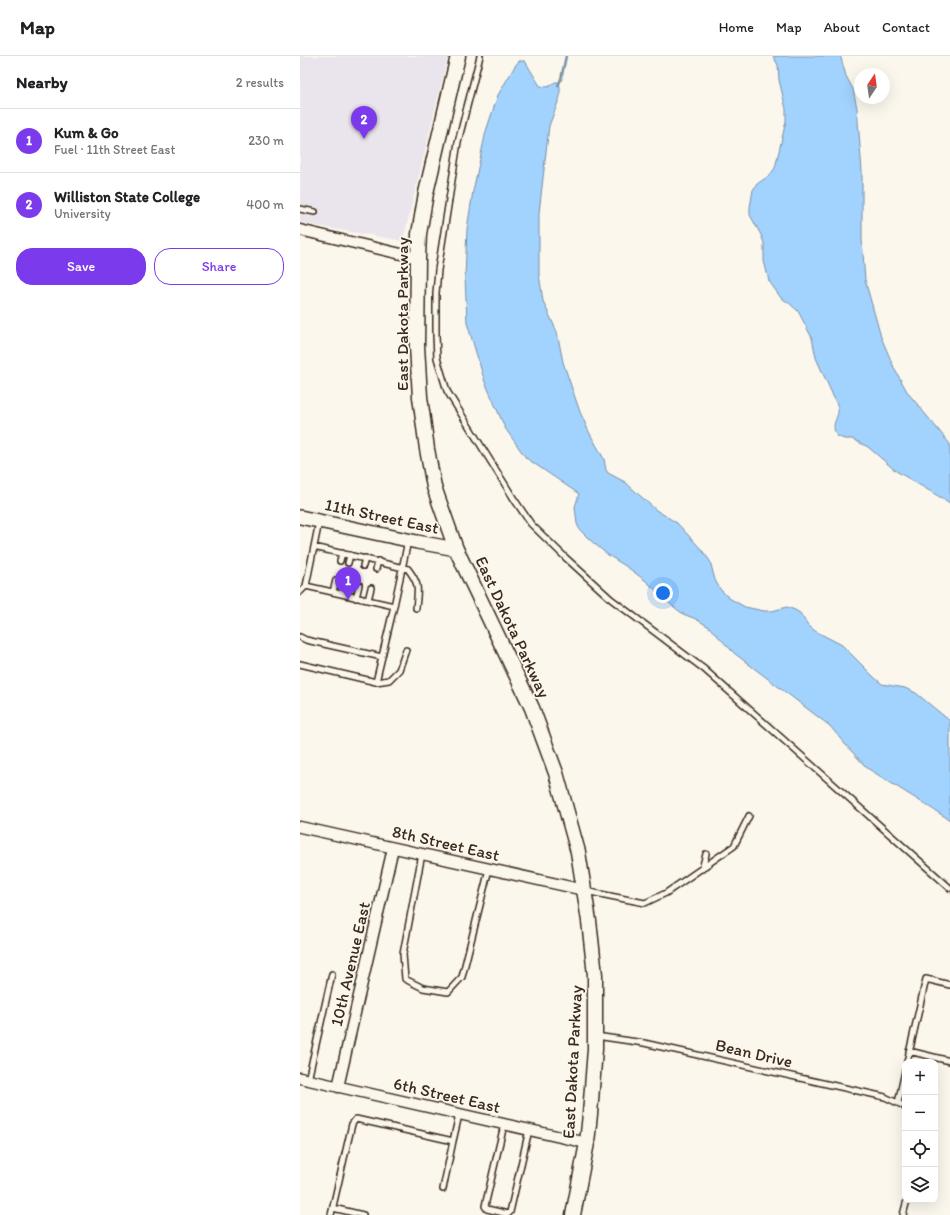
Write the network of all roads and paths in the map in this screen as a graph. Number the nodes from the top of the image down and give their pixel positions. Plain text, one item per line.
1 (458, 56) edge
2 (480, 56) edge
3 (300, 209) edge
4 (315, 212) dead end
5 (300, 230) edge
6 (418, 258) junction
7 (300, 517) edge
8 (319, 521) junction
9 (408, 541) junction
10 (314, 546) junction
11 (456, 550) junction
12 (342, 553) junction
13 (350, 555) junction
14 (364, 558) junction
15 (340, 561) dead end
16 (378, 561) junction
17 (348, 563) dead end
18 (363, 566) dead end
19 (402, 567) junction
20 (376, 569) dead end
21 (336, 580) dead end
22 (344, 582) dead end
23 (359, 585) dead end
24 (306, 586) junction
25 (372, 588) dead end
26 (300, 592) edge
27 (333, 592) junction
28 (342, 594) junction
29 (356, 598) junction
30 (368, 600) junction
31 (394, 606) junction
32 (416, 608) dead end
33 (300, 637) edge
34 (406, 650) dead end
35 (382, 657) junction
36 (300, 664) edge
37 (376, 682) junction
38 (749, 816) dead end
39 (300, 827) edge
40 (393, 848) junction
41 (422, 854) junction
42 (706, 854) dead end
43 (489, 869) junction
44 (702, 869) junction
45 (950, 888) edge
46 (584, 890) junction
47 (332, 974) dead end
48 (950, 985) edge
49 (595, 1036) junction
50 (909, 1051) junction
51 (908, 1059) edge
52 (950, 1060) edge
53 (304, 1079) edge
54 (902, 1085) edge
55 (338, 1087) junction
56 (898, 1104) junction
57 (902, 1106) edge
58 (459, 1115) junction
59 (504, 1125) junction
60 (529, 1130) junction
61 (453, 1141) junction
62 (587, 1143) junction
63 (442, 1189) dead end
64 (906, 1203) edge
65 (333, 1208) junction
66 (331, 1215) edge
67 (363, 1215) edge
68 (573, 1215) edge
69 (903, 1215) edge

1 - 6 main road, East Dakota Parkway
2 - 45 lane
3 - 4 lane
5 - 6 street
6 - 11 main road, East Dakota Parkway
7 - 8 street, 11th Street East
8 - 9 street, 11th Street East
8 - 10 lane
9 - 11 street, 11th Street East
9 - 19 lane
10 - 12 lane
10 - 24 lane
11 - 46 main road, East Dakota Parkway
12 - 13 lane
12 - 15 lane
13 - 14 lane
13 - 17 lane
14 - 16 lane
14 - 18 lane
16 - 19 lane
16 - 20 lane
19 - 31 lane
19 - 32 lane
21 - 27 lane
22 - 28 lane
23 - 29 lane
24 - 26 lane
24 - 27 lane
25 - 30 lane
27 - 28 lane
28 - 29 lane
29 - 30 lane
30 - 31 lane
31 - 35 lane
33 - 35 lane
34 - 37 lane
35 - 37 lane
36 - 37 lane
38 - 44 lane
39 - 40 street, 8th Street East
40 - 41 street, 8th Street East
40 - 55 street, 10th Avenue East
41 - 43 street, 8th Street East
41 - 43 lane
42 - 44 lane
43 - 46 street, 8th Street East
44 - 46 lane
46 - 49 main road, East Dakota Parkway
47 - 53 lane
48 - 50 lane
49 - 56 lane, Bean Drive
49 - 62 main road, East Dakota Parkway
50 - 51 lane
50 - 52 lane
53 - 55 street, 6th Street East
54 - 56 lane
55 - 58 street, 6th Street East
56 - 57 lane, Bean Drive
58 - 59 street, 6th Street East
58 - 61 lane
59 - 60 street, 6th Street East
59 - 60 lane
60 - 62 street, 6th Street East
61 - 63 lane
61 - 65 lane
62 - 68 main road, East Dakota Parkway
64 - 69 lane
65 - 66 lane
65 - 67 lane

